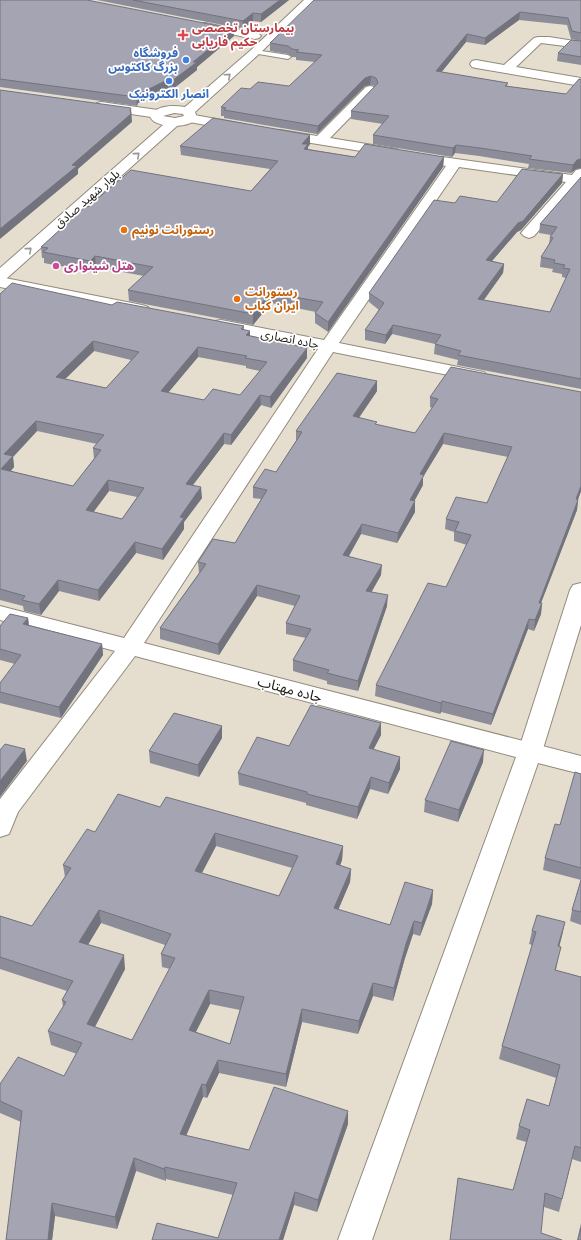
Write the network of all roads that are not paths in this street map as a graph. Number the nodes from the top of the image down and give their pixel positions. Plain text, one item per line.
1 (294, 0) edge
2 (310, 0) edge
3 (194, 24) edge
4 (254, 36) junction
5 (581, 45) edge
6 (243, 46) dead end
7 (255, 52) junction
8 (288, 57) edge
9 (476, 64) dead end
10 (507, 69) junction
11 (214, 72) dead end
12 (581, 82) edge
13 (370, 90) edge
14 (87, 104) edge
15 (189, 115) junction
16 (167, 116) junction
17 (251, 129) edge
18 (267, 131) edge
19 (321, 140) junction
20 (403, 154) edge
21 (433, 159) edge
22 (455, 163) junction
23 (579, 177) edge
24 (36, 226) dead end
25 (528, 233) dead end
26 (0, 276) edge
27 (0, 282) edge
28 (156, 313) edge
29 (203, 322) edge
30 (328, 347) junction
31 (497, 380) edge
32 (581, 590) edge
33 (0, 613) edge
34 (130, 648) junction
35 (530, 752) junction
36 (581, 765) edge
37 (2, 814) edge
38 (355, 1240) edge

1 - 4 street
2 - 7 street
3 - 4 street
4 - 6 street
5 - 10 street
7 - 8 lane
15 -> 7 street
9 - 10 street
10 - 12 street
11 - 16 street, بلوار شهید صادق
13 - 19 street
14 - 16 street
15 - 16 street
15 - 17 street
16 - 24 street, بلوار شهید صادق
26 -> 16 street, بلوار شهید صادق
18 - 19 street
19 - 20 street
21 - 22 street
22 - 23 street
22 - 30 street
23 - 25 street
27 - 28 street
29 - 30 street, جاده انصاری
30 - 31 street, جاده انصاری
30 - 34 street
32 - 35 street
33 - 34 street, جاده مهتاب
34 - 35 street, جاده مهتاب
34 - 37 street
35 - 36 street, جاده مهتاب
35 - 38 street

